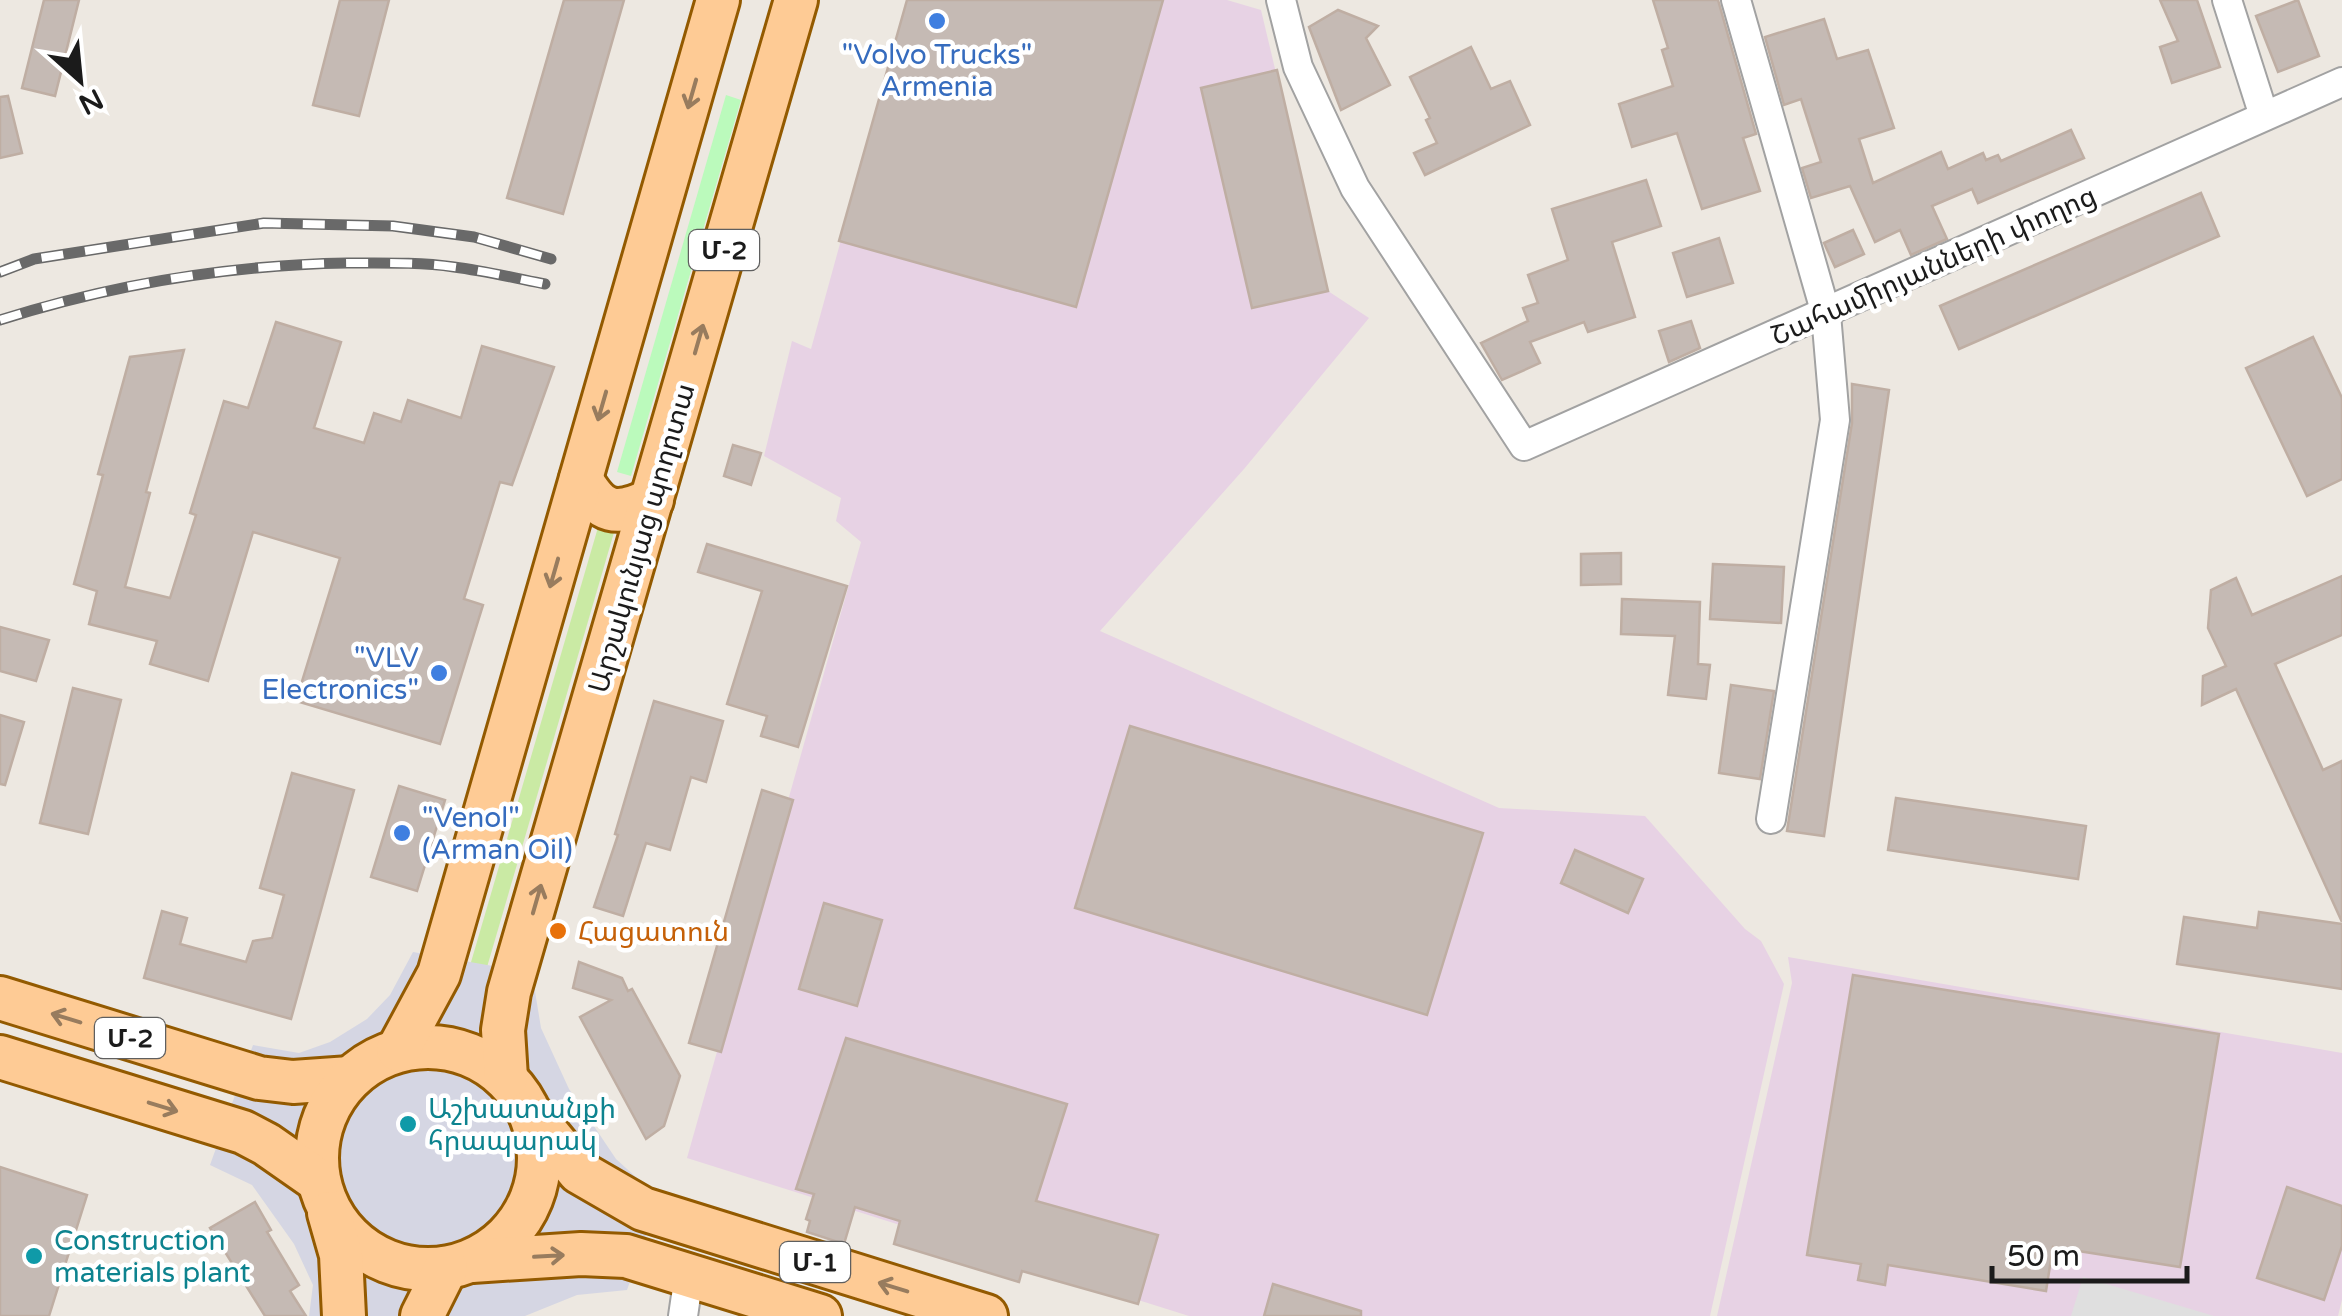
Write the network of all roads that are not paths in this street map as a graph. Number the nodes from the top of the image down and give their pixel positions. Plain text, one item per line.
1 (718, 0) edge
2 (796, 0) edge
3 (1281, 0) edge
4 (1736, 0) edge
5 (2226, 0) edge
6 (2342, 82) edge
7 (2264, 116) junction
8 (1826, 314) junction
9 (581, 479) junction
10 (652, 500) junction
11 (1771, 819) dead end
12 (0, 998) edge
13 (398, 1050) junction
14 (0, 1057) edge
15 (350, 1078) junction
16 (518, 1095) junction
17 (323, 1194) junction
18 (459, 1264) junction
19 (686, 1296) edge
20 (344, 1316) edge
21 (422, 1316) edge
22 (820, 1316) edge
23 (986, 1316) edge

1 -> 9 main road, Մ-2
10 -> 2 main road, Արշակունյաց պողոտա / Մ-2
3 - 8 street, Շահամիրյանների փողոց
4 - 8 street
5 - 7 street
6 - 7 street, Շահամիրյանների փողոց
7 - 8 street, Շահամիրյանների փողոց
8 - 11 street
9 - 10 main road
9 -> 13 main road, Մ-2
16 -> 10 main road, Արշակունյաց պողոտա / Մ-2
15 -> 12 main road, Մ-2
13 - 15 main road
13 - 16 main road
14 -> 17 main road, Մ-2
15 - 17 main road
16 - 18 main road
23 -> 16 main road, Մ-1
17 - 18 main road
17 - 20 main road
18 -> 19 main road, Մ-1
18 - 21 main road
19 - 22 main road, Մ-1

